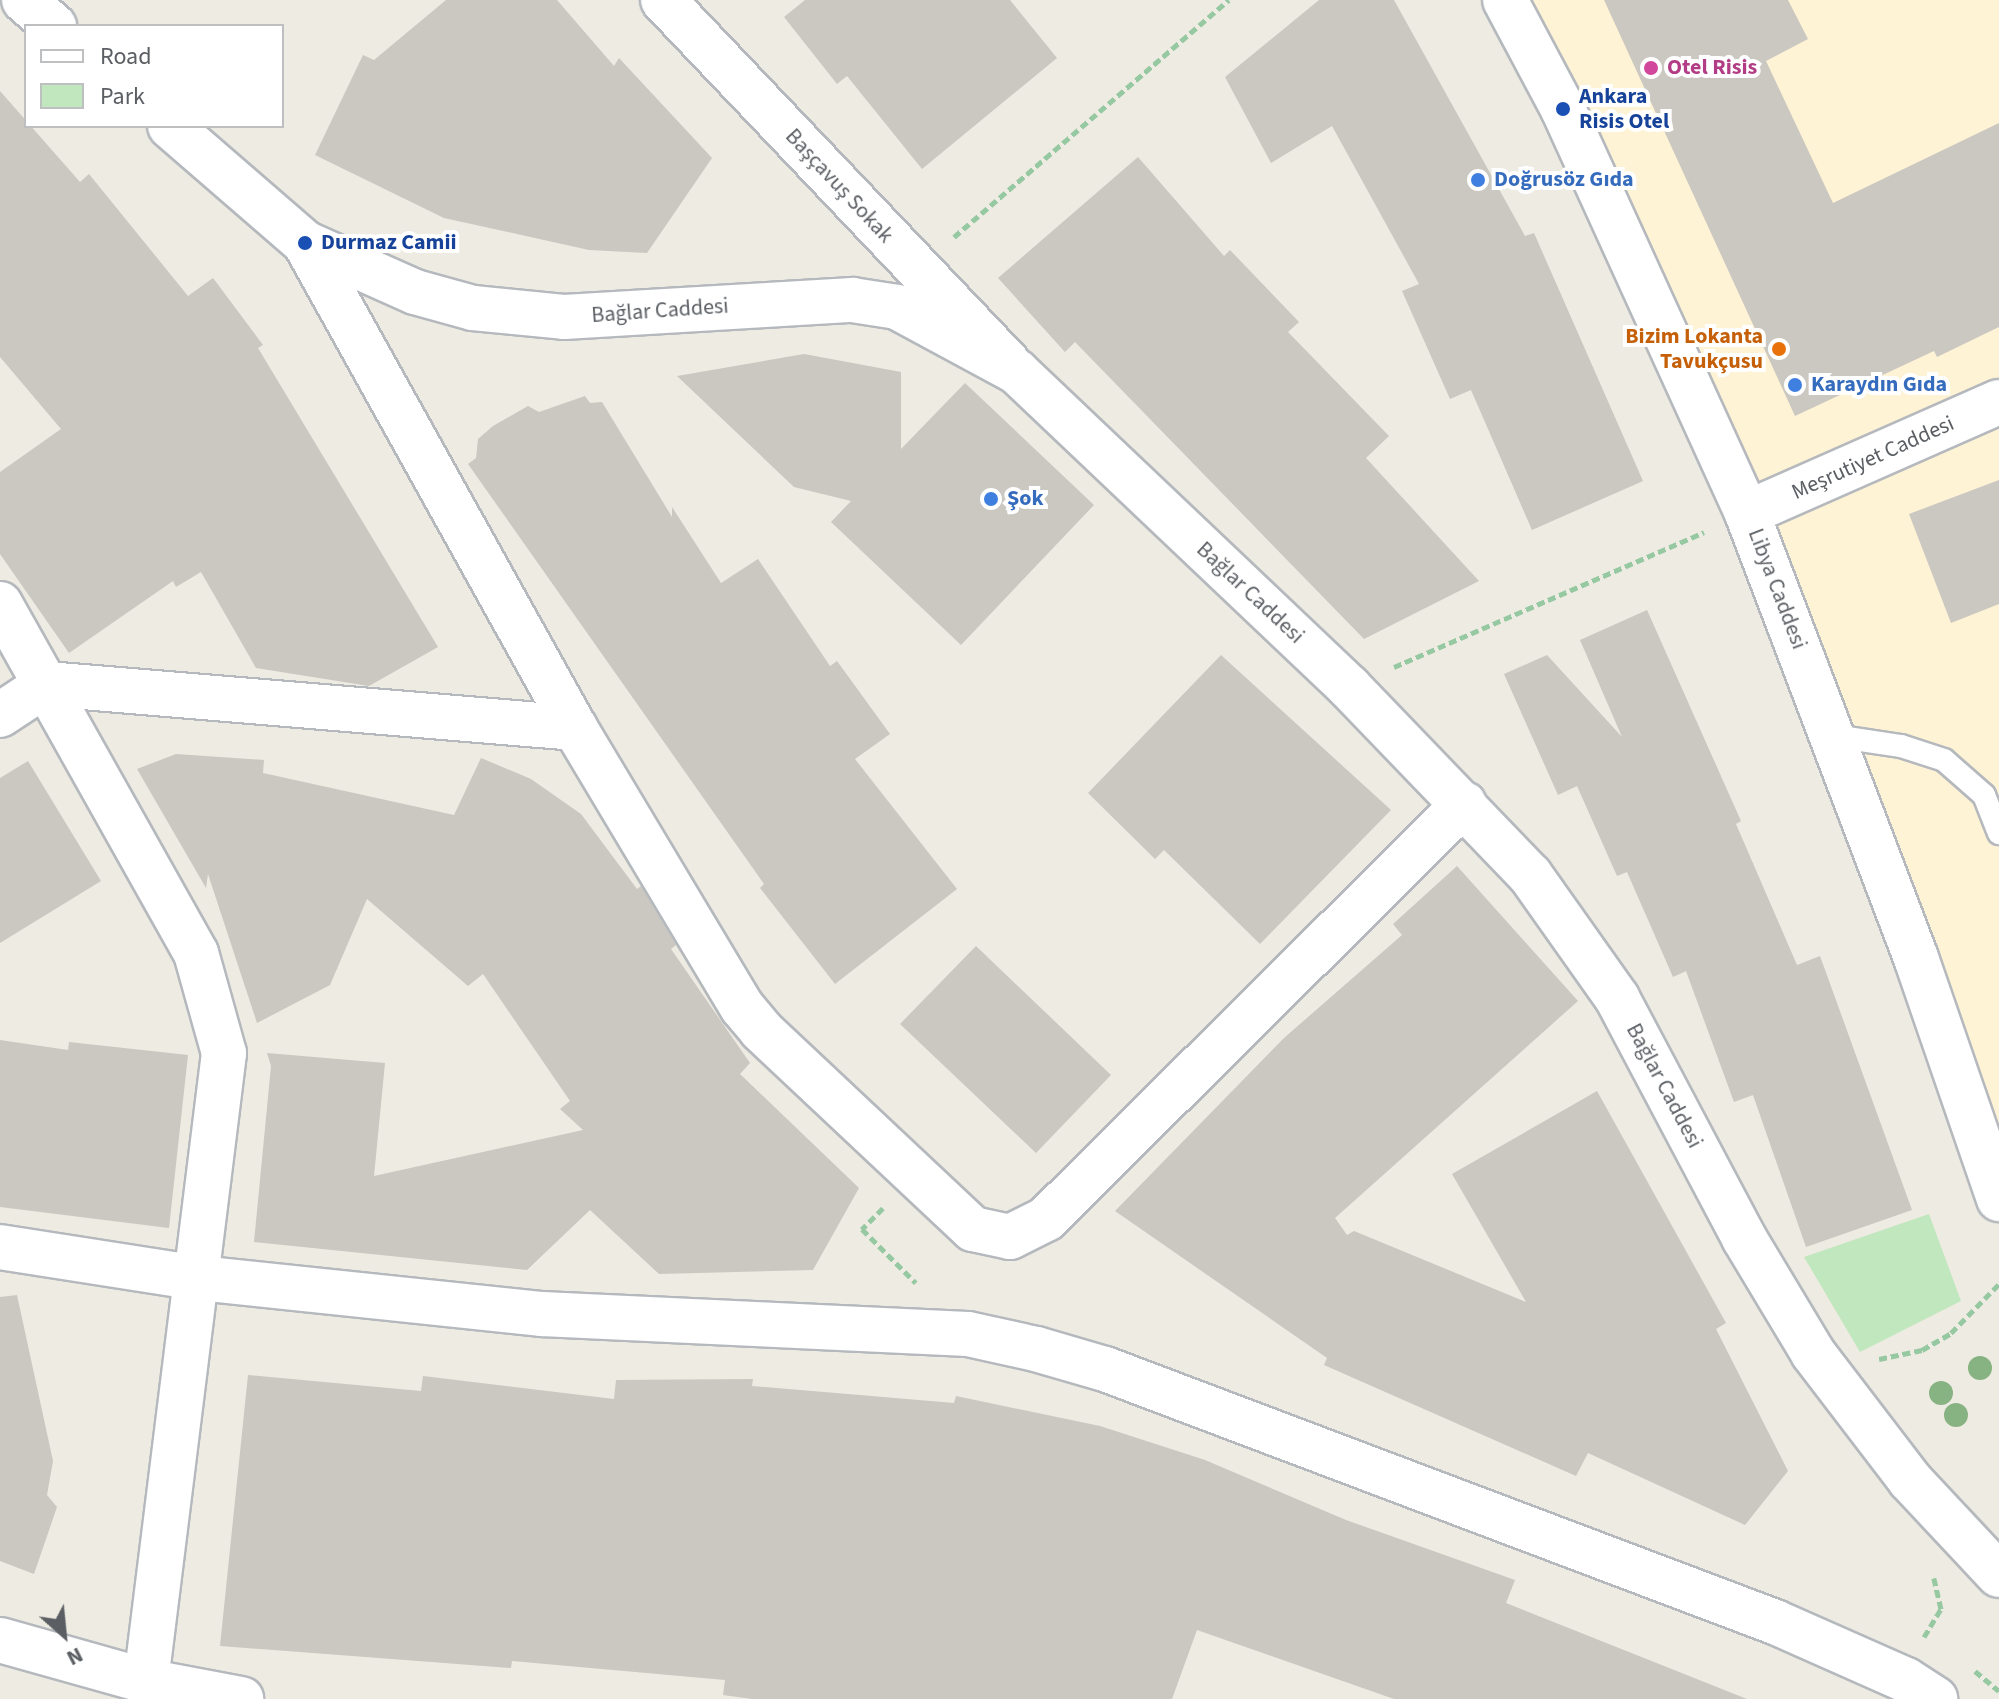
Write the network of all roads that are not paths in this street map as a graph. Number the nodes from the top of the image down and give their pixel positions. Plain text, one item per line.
1 (24, 0) edge
2 (663, 0) edge
3 (1505, 0) edge
4 (52, 24) edge
5 (172, 128) edge
6 (305, 243) junction
7 (1017, 372) junction
8 (1999, 402) edge
9 (1747, 513) junction
10 (0, 604) edge
11 (47, 684) junction
12 (0, 715) edge
13 (575, 728) junction
14 (1834, 736) junction
15 (1464, 804) junction
16 (1999, 833) edge
17 (1996, 1176) edge
18 (0, 1247) edge
19 (198, 1278) junction
20 (1999, 1575) edge
21 (0, 1640) edge
22 (146, 1681) junction
23 (241, 1699) edge
24 (1935, 1699) edge

1 - 4 street
2 - 7 street, Başçavuş Sokak
3 - 9 street, Libya Caddesi
5 - 6 street, Bağlar Caddesi
6 - 7 street, Bağlar Caddesi
6 - 13 street
7 - 15 street, Bağlar Caddesi
8 - 9 street, Meşrutiyet Caddesi
9 - 14 street, Libya Caddesi
10 - 11 street
11 - 12 street
11 - 13 street
11 - 19 street
13 - 15 street
14 - 16 lane
14 - 17 street, Libya Caddesi
15 - 20 street, Bağlar Caddesi
18 - 19 street
19 - 22 street
19 - 24 street
21 - 22 street
22 - 23 street

